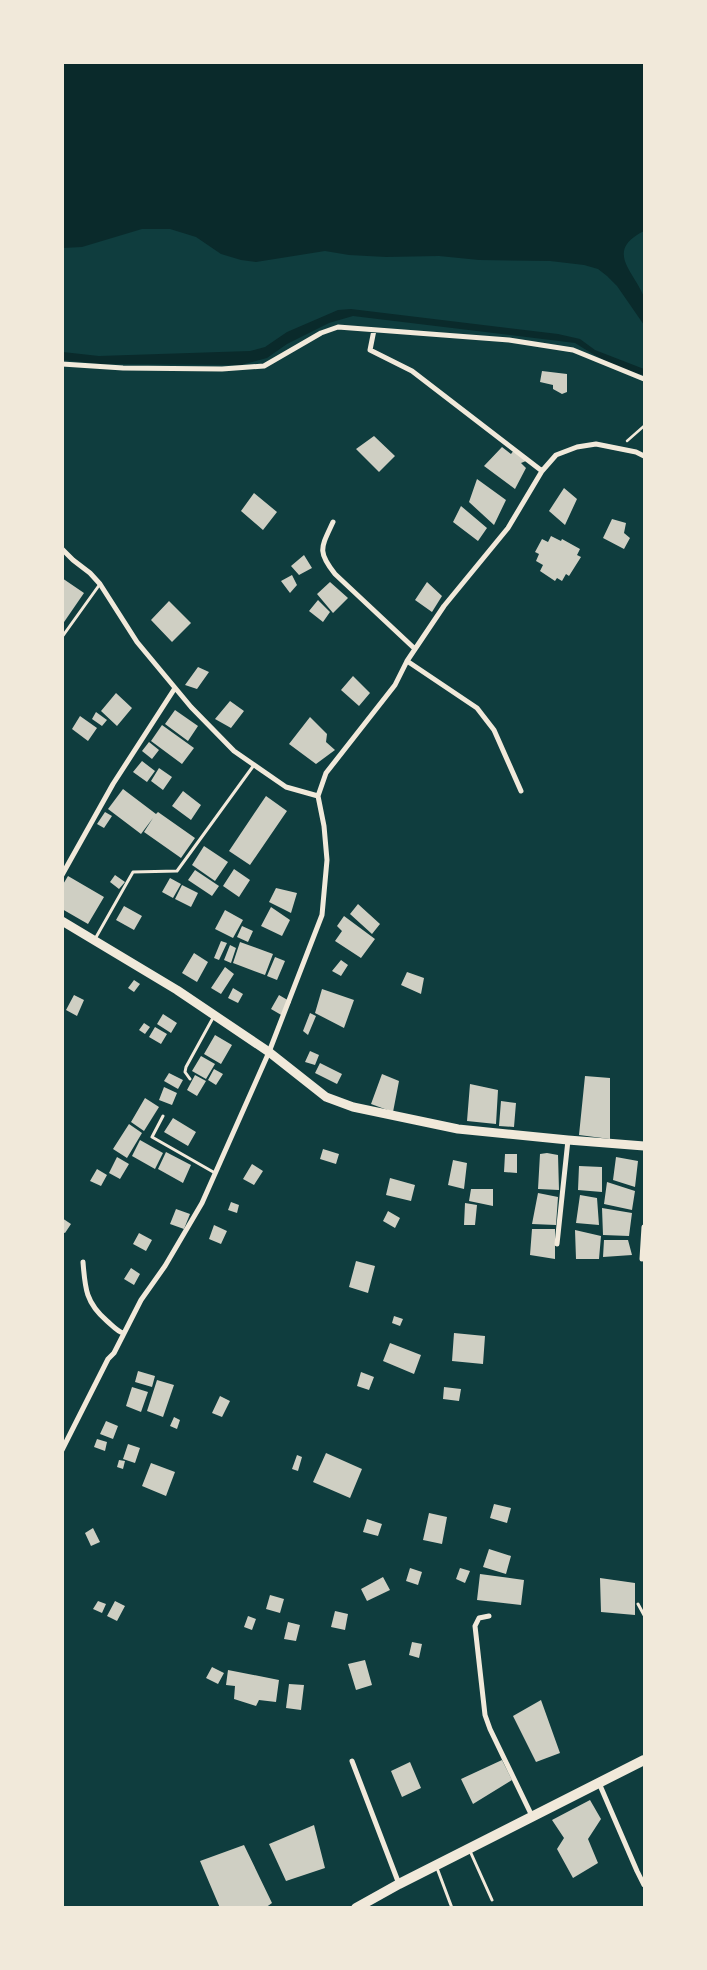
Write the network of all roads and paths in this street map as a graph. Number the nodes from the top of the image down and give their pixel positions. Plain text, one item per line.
1 (374, 330) junction
2 (62, 364) edge
3 (644, 379) edge
4 (644, 426) edge
5 (618, 449) junction
6 (644, 456) edge
7 (542, 471) junction
8 (333, 522) dead end
9 (62, 549) edge
10 (100, 584) junction
11 (62, 637) edge
12 (415, 649) junction
13 (407, 661) junction
14 (174, 688) junction
15 (254, 765) junction
16 (521, 791) dead end
17 (318, 796) junction
18 (62, 875) edge
19 (62, 921) edge
20 (94, 939) junction
21 (214, 1016) junction
22 (269, 1052) junction
23 (190, 1080) dead end
24 (163, 1116) dead end
25 (568, 1140) junction
26 (644, 1146) edge
27 (216, 1174) junction
28 (644, 1228) edge
29 (557, 1244) dead end
30 (642, 1259) dead end
31 (82, 1262) dead end
32 (123, 1333) junction
33 (62, 1450) edge
34 (638, 1604) dead end
35 (644, 1615) edge
36 (489, 1616) dead end
37 (644, 1760) edge
38 (352, 1761) dead end
39 (599, 1783) junction
40 (532, 1816) junction
41 (469, 1848) junction
42 (436, 1866) junction
43 (399, 1884) junction
44 (644, 1884) edge
45 (492, 1900) dead end
46 (356, 1908) edge
47 (452, 1908) edge

1 - 2 street
1 - 3 street
1 - 7 street
4 - 5 path
5 - 6 street
5 - 7 street
7 - 12 street
8 - 12 street
9 - 10 street
10 - 11 lane
10 - 14 street
12 - 13 street
13 - 16 street
13 - 17 street
14 - 15 street
14 - 18 street
15 - 17 street
15 - 20 lane
17 - 22 street
19 - 20 street
20 - 21 street
21 - 22 street
21 - 23 lane
22 - 25 street
22 - 27 street
24 - 27 lane
25 - 26 street
25 - 29 street
27 - 32 street
28 - 30 street
31 - 32 street
32 - 33 street
34 - 35 lane
36 - 40 street
37 - 39 main road
38 - 43 street
39 - 40 main road
39 - 44 street
40 - 41 main road
41 - 42 main road
41 - 45 lane
42 - 43 main road
42 - 47 lane
43 - 46 main road

